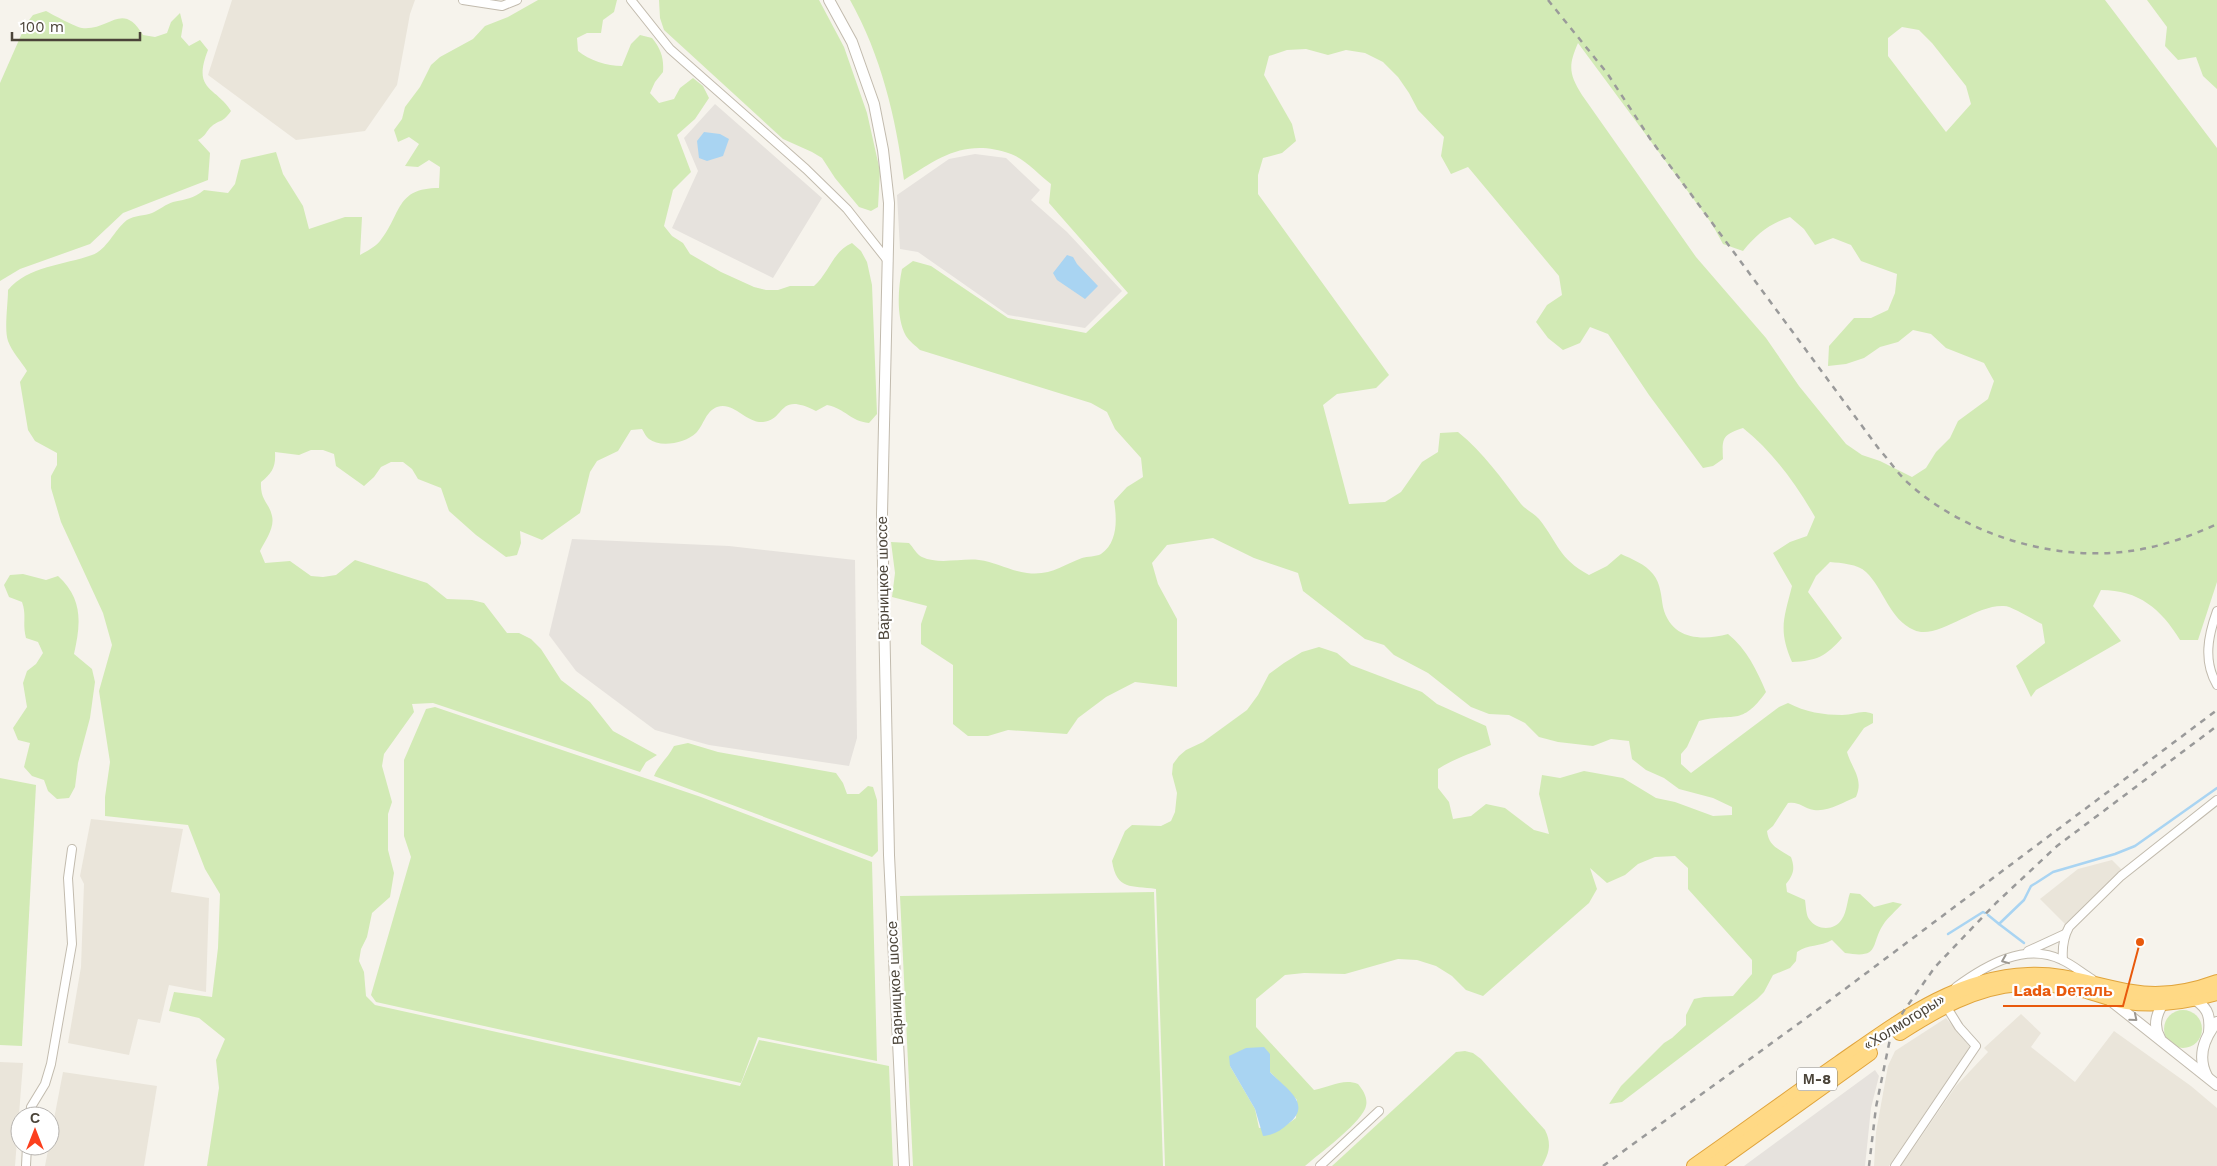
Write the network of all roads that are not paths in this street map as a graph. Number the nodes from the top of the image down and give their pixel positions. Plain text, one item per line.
1 (463, 0) edge
2 (517, 0) edge
3 (630, 0) edge
4 (829, 0) edge
5 (889, 262) junction
6 (2217, 611) edge
7 (2217, 685) edge
8 (2217, 800) edge
9 (72, 849) dead end
10 (2065, 934) junction
11 (2023, 953) junction
12 (2063, 960) junction
13 (2217, 982) edge
14 (2098, 983) junction
15 (2177, 992) junction
16 (2217, 993) edge
17 (2104, 996) junction
18 (2196, 1000) junction
19 (1944, 1002) junction
20 (2163, 1004) junction
21 (2217, 1022) edge
22 (2207, 1036) junction
23 (2162, 1041) junction
24 (2174, 1051) junction
25 (2207, 1077) junction
26 (2217, 1085) edge
27 (32, 1106) edge
28 (1379, 1111) dead end
29 (904, 1166) edge
30 (1320, 1166) edge
31 (1694, 1166) edge
32 (1712, 1166) edge
33 (1895, 1166) edge

1 - 2 street
3 - 5 street
4 - 5 street, Варницкое шоссе
5 - 29 street, Варницкое шоссе
6 - 7 street
8 - 10 street
9 - 27 street
10 - 11 street
10 - 12 street
11 - 12 street
11 -> 19 street
12 - 14 street
13 - 15 highway, М-8
14 - 15 highway, «Холмогоры» / М-8
14 - 19 highway, «Холмогоры» / М-8
15 - 18 street
15 - 20 street
16 - 18 highway, М-8
17 - 19 highway, «Холмогоры» / М-8
17 - 20 highway, «Холмогоры» / М-8
17 -> 23 street
18 - 20 highway, М-8
18 - 22 street
19 - 31 highway, «Холмогоры» / М-8
19 - 32 highway, «Холмогоры» / М-8
19 - 33 street
20 - 23 street
21 - 22 street
22 - 24 street
22 - 25 street
23 - 24 street
24 - 25 street
25 - 26 street
28 - 30 street

